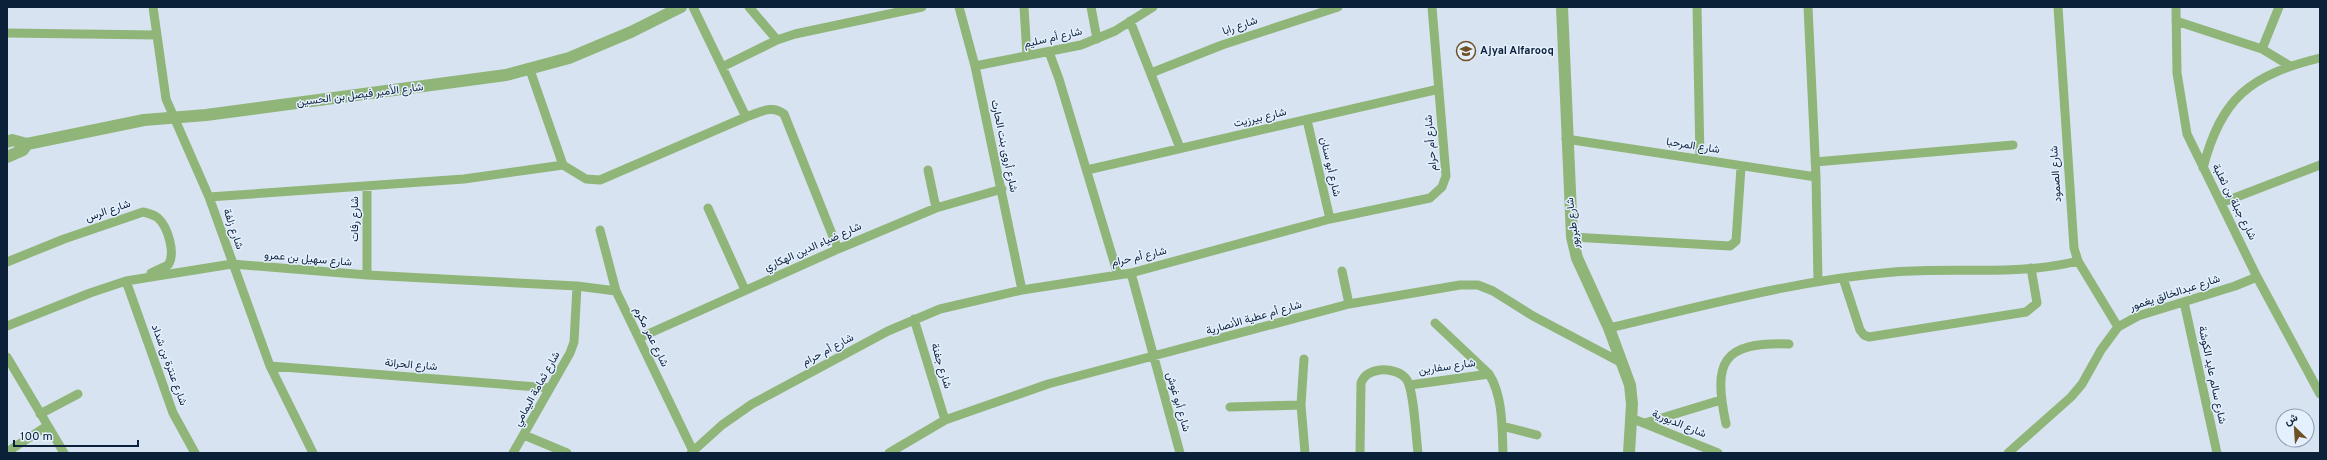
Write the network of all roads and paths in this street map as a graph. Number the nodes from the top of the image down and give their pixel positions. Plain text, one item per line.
1 (153, 7) edge
2 (681, 7) edge
3 (692, 7) edge
4 (749, 7) edge
5 (922, 7) edge
6 (959, 7) edge
7 (1024, 7) edge
8 (1091, 7) edge
9 (1153, 7) edge
10 (1338, 7) edge
11 (1432, 7) edge
12 (1562, 7) edge
13 (1697, 7) edge
14 (1808, 7) edge
15 (2058, 7) edge
16 (2176, 7) edge
17 (2279, 7) edge
18 (1130, 21) junction
19 (2176, 21) junction
20 (7, 33) edge
21 (157, 35) junction
22 (1096, 39) junction
23 (777, 40) junction
24 (2262, 49) junction
25 (1049, 52) junction
26 (1027, 56) junction
27 (2320, 58) edge
28 (975, 66) junction
29 (2290, 66) junction
30 (722, 67) junction
31 (530, 70) junction
32 (1151, 73) junction
33 (1439, 89) junction
34 (173, 116) junction
35 (746, 117) junction
36 (1306, 120) junction
37 (1566, 139) junction
38 (7, 142) edge
39 (27, 144) junction
40 (2013, 145) dead end
41 (1180, 148) junction
42 (7, 158) edge
43 (1700, 159) junction
44 (1815, 162) junction
45 (563, 165) junction
46 (2320, 165) edge
47 (1741, 166) junction
48 (2203, 168) junction
49 (928, 170) dead end
50 (1087, 170) junction
51 (1816, 177) junction
52 (368, 186) junction
53 (1002, 189) junction
54 (209, 197) junction
55 (2221, 203) junction
56 (708, 208) dead end
57 (936, 208) junction
58 (1330, 219) junction
59 (600, 230) dead end
60 (1572, 237) junction
61 (838, 249) junction
62 (2078, 261) junction
63 (7, 262) edge
64 (232, 264) junction
65 (2031, 268) junction
66 (1342, 271) dead end
67 (1131, 273) junction
68 (367, 275) junction
69 (1118, 275) junction
70 (2257, 277) junction
71 (1843, 278) junction
72 (130, 280) junction
73 (1818, 281) junction
74 (576, 286) junction
75 (745, 290) junction
76 (1022, 290) junction
77 (616, 291) junction
78 (2184, 302) junction
79 (1349, 304) junction
80 (914, 319) junction
81 (1435, 323) dead end
82 (7, 326) edge
83 (2118, 327) junction
84 (1608, 328) junction
85 (639, 338) junction
86 (1788, 344) dead end
87 (7, 357) edge
88 (1153, 357) junction
89 (1304, 359) dead end
90 (1622, 363) junction
91 (270, 366) junction
92 (1489, 374) junction
93 (1410, 385) junction
94 (550, 388) junction
95 (78, 394) dead end
96 (2320, 394) edge
97 (1721, 400) junction
98 (1301, 405) junction
99 (1230, 407) dead end
100 (40, 414) junction
101 (1631, 418) junction
102 (945, 420) junction
103 (1645, 424) junction
104 (1726, 424) dead end
105 (48, 426) junction
106 (1502, 426) junction
107 (524, 435) junction
108 (1537, 435) dead end
109 (7, 452) edge
110 (692, 452) edge
111 (1502, 452) edge
112 (2011, 452) edge
113 (64, 453) edge
114 (195, 453) edge
115 (313, 453) edge
116 (513, 453) edge
117 (567, 453) edge
118 (889, 453) edge
119 (1180, 453) edge
120 (1305, 453) edge
121 (1360, 453) edge
122 (1418, 453) edge
123 (1629, 453) edge
124 (1718, 453) edge
125 (2217, 453) edge

1 - 21 street, شارع زلفة
2 - 31 street, شارع الأمير فيصل بن الحسين
3 - 30 street
4 - 23 street
5 - 23 street
6 - 28 street, شارع أروى بنت الحارث
7 - 26 street
8 - 22 street
9 - 18 street, شارع أم سليم
10 - 32 street, شارع رابا
11 - 33 street, شارع أم حرام
12 - 37 street, شارع طبربور
13 - 43 street
14 - 44 street
15 - 62 street, شارع الصمود
16 - 19 street, شارع جبلة بن ثعلبة
17 - 24 street
18 - 22 street, شارع أم سليم
18 - 32 street
19 - 24 street
19 - 48 street, شارع جبلة بن ثعلبة
20 - 21 street
21 - 34 street, شارع زلفة
22 - 25 street, شارع أم سليم
23 - 30 street
24 - 29 street
25 - 26 street, شارع أم سليم
25 - 50 street
26 - 28 street, شارع أم سليم
27 - 29 street
28 - 53 street, شارع أروى بنت الحارث
29 - 48 street
30 - 35 street
31 - 34 street, شارع الأمير فيصل بن الحسين
31 - 45 street
32 - 41 street
33 - 36 street, شارع بيرزيت
33 - 58 street, شارع أم حرام
34 - 39 street, شارع الأمير فيصل بن الحسين
34 - 54 street, شارع زلفة
35 - 45 street
35 - 61 street
36 - 41 street, شارع بيرزيت
36 - 58 street, شارع أبو سنان
37 - 43 street, شارع المرحبا
37 - 60 street, شارع طبربور
38 - 39 street, شارع الأمير فيصل بن الحسين
39 - 42 street, شارع الأمير فيصل بن الحسين
40 - 44 street
41 - 50 street, شارع بيرزيت
43 - 47 street, شارع المرحبا
44 - 51 street
45 - 52 street
46 - 55 street
47 - 51 street, شارع المرحبا
47 - 60 street
48 - 55 street, شارع جبلة بن ثعلبة
49 - 57 street
50 - 69 street
51 - 73 street
52 - 54 street
52 - 68 street, شارع رفات
53 - 57 street, شارع ضياء الدين الهكاري
53 - 76 street, شارع أروى بنت الحارث
54 - 64 street, شارع زلفة
55 - 70 street, شارع جبلة بن ثعلبة
56 - 75 street
57 - 61 street, شارع ضياء الدين الهكاري
58 - 67 street, شارع أم حرام
59 - 77 street, شارع عمر مكرم
60 - 84 street, شارع طبربور
61 - 75 street, شارع ضياء الدين الهكاري
62 - 65 street
62 - 83 street, شارع الصمود
63 - 72 street, شارع الرس
64 - 68 street, شارع سهيل بن عمرو
64 - 72 street, شارع سهيل بن عمرو
64 - 91 street, شارع زلفة
65 - 71 street
65 - 71 street
66 - 79 street
67 - 69 street, شارع أم حرام
67 - 88 street, شارع أبو غوش
68 - 74 street, شارع سهيل بن عمرو
69 - 76 street, شارع أم حرام
70 - 78 street, شارع عبدالخالق يغمور
70 - 96 street, شارع جبلة بن ثعلبة
71 - 73 street
72 - 82 street, شارع سهيل بن عمرو
72 - 114 street, شارع عنترة بن شداد
73 - 84 street
74 - 77 street, شارع سهيل بن عمرو
74 - 94 street, شارع ثمامة اليمامي
75 - 85 street, شارع ضياء الدين الهكاري
76 - 80 street, شارع أم حرام
77 - 85 street, شارع عمر مكرم
78 - 83 street, شارع عبدالخالق يغمور
78 - 125 street, شارع سالم عايد الكوشة
79 - 88 street, شارع أم عطية الأنصارية
79 - 90 street, شارع أم عطية الأنصارية
80 - 102 street, شارع جفنة
80 - 110 street, شارع أم حرام
81 - 92 street
83 - 112 street, شارع عبدالخالق يغمور
84 - 90 street, شارع طبربور
85 - 110 street, شارع عمر مكرم
86 - 97 street
87 - 100 street
88 - 102 street, شارع أم عطية الأنصارية
88 - 119 street, شارع أبو غوش
89 - 98 street
90 - 101 street, شارع طبربور
91 - 94 street, شارع الحرانة
91 - 115 street, شارع زلفة
92 - 93 street, شارع سفارين
92 - 106 street, شارع سفارين
93 - 121 street, شارع سفارين
93 - 122 street
94 - 107 street, شارع ثمامة اليمامي
95 - 100 street
97 - 103 street
97 - 104 street
98 - 99 street
98 - 120 street
100 - 105 street
101 - 103 street, شارع الدبورية
101 - 123 street, شارع طبربور
102 - 118 street, شارع أم عطية الأنصارية
103 - 124 street, شارع الدبورية
105 - 109 street
105 - 113 street
106 - 108 street
106 - 111 street, شارع سفارين
107 - 116 street, شارع ثمامة اليمامي
107 - 117 street

